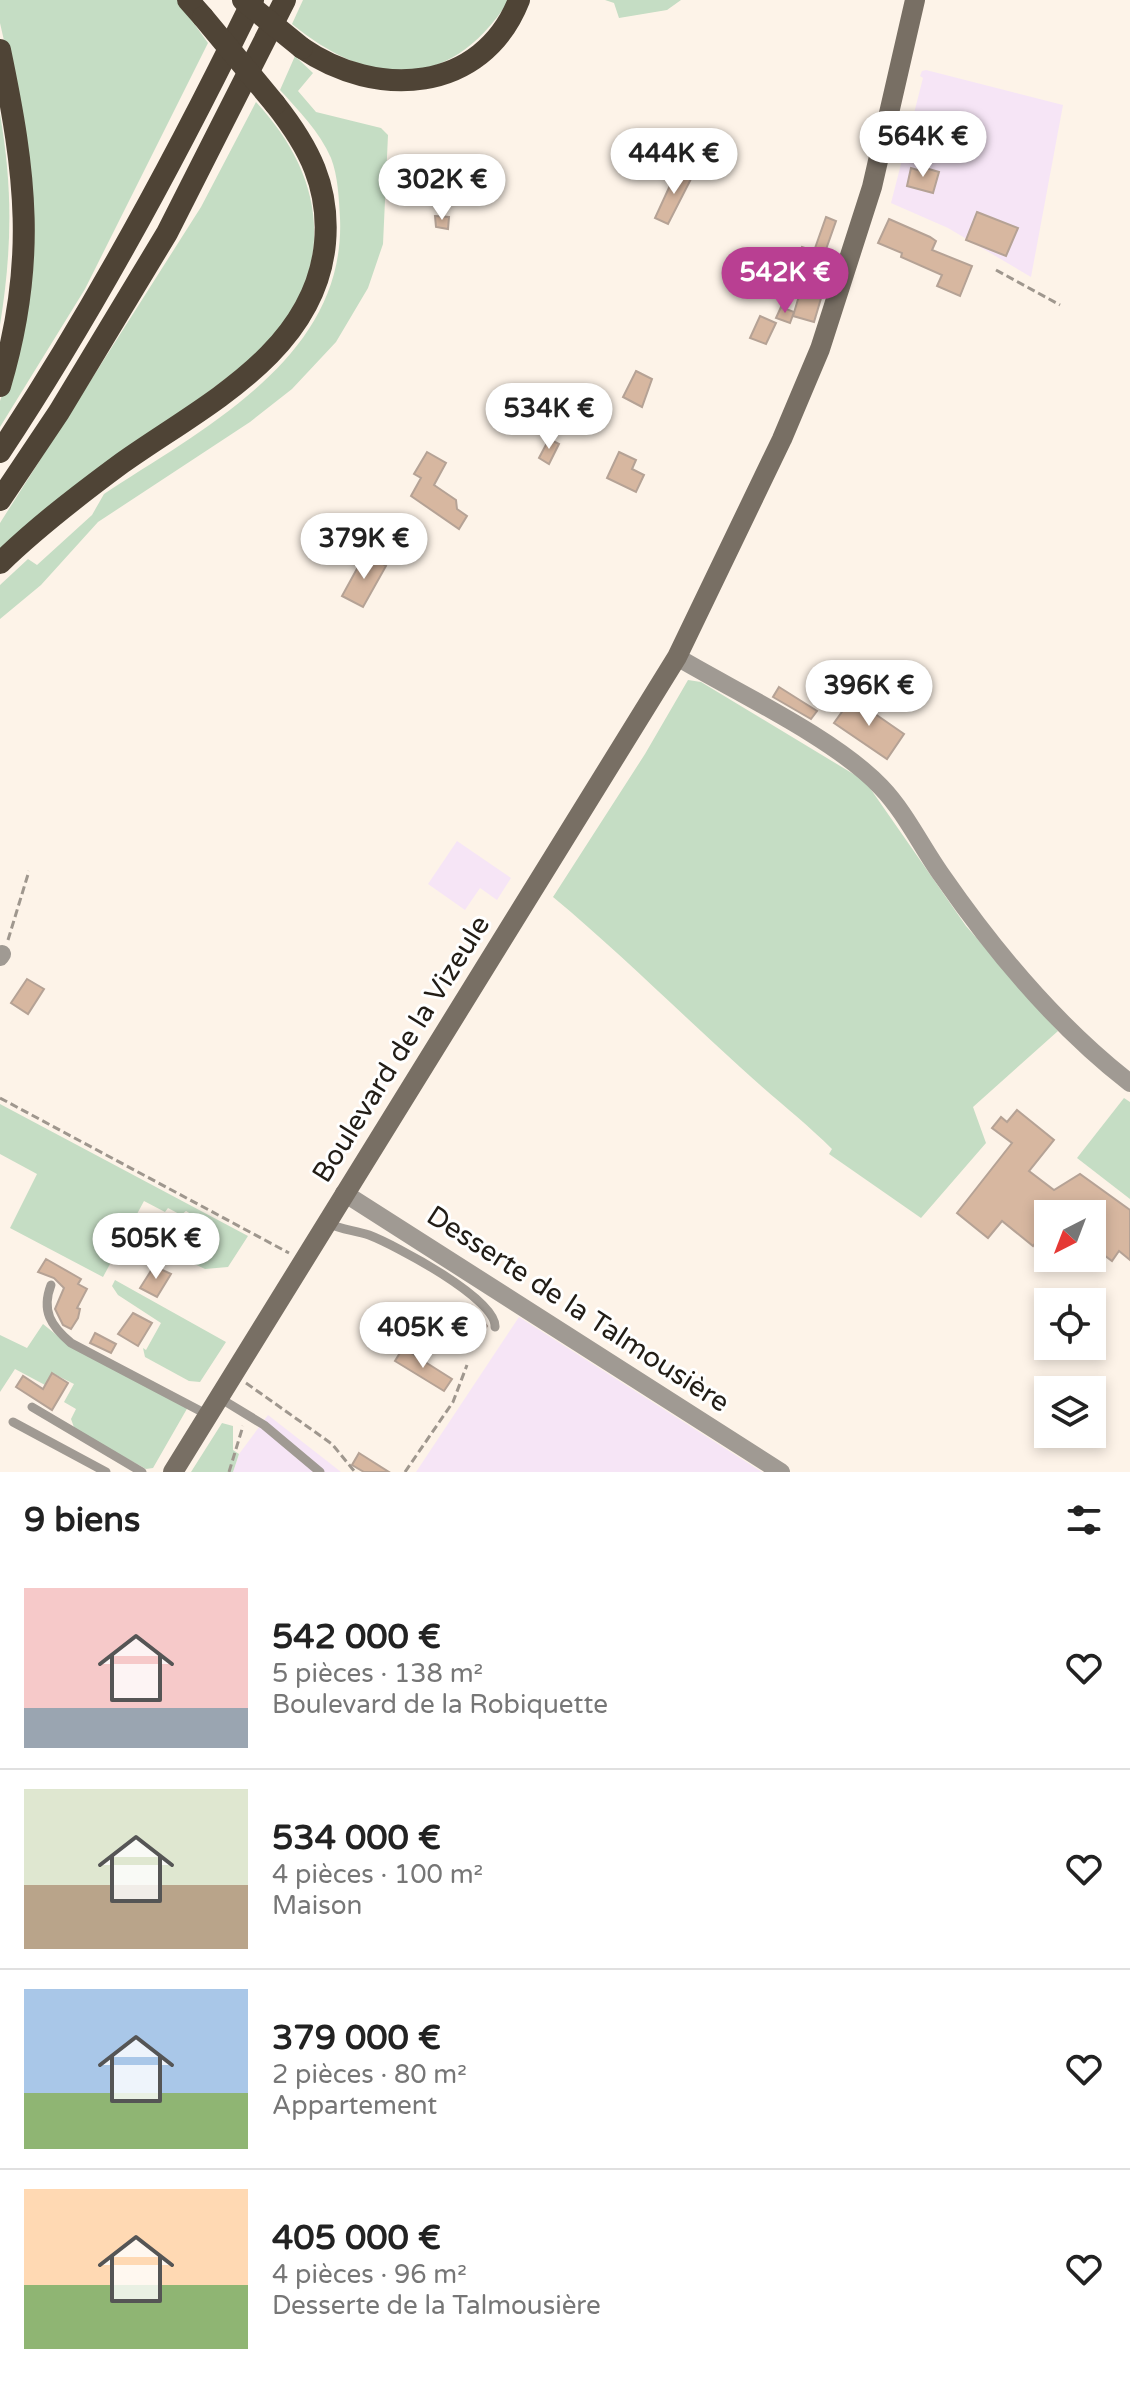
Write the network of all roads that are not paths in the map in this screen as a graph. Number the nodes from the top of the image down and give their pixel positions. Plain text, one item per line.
1 (242, 0) edge
2 (253, 0) edge
3 (519, 0) edge
4 (915, 0) edge
5 (284, 3) edge
6 (195, 9) edge
7 (0, 50) edge
8 (108, 280) junction
9 (0, 386) edge
10 (0, 452) edge
11 (0, 500) edge
12 (0, 563) edge
13 (677, 657) junction
14 (1130, 1083) edge
15 (344, 1193) junction
16 (327, 1222) junction
17 (51, 1285) dead end
18 (495, 1327) dead end
19 (213, 1406) junction
20 (32, 1407) dead end
21 (13, 1422) dead end
22 (106, 1472) edge
23 (142, 1472) edge
24 (173, 1472) edge
25 (320, 1472) edge
26 (781, 1472) edge

1 - 3 highway, bridge
1 - 8 highway
2 - 8 highway
4 - 13 main road, Boulevard de la Vizeule
5 - 11 highway
6 - 12 highway, bridge
7 - 9 highway
8 - 10 highway
13 - 14 street
13 - 15 main road, Boulevard de la Vizeule
15 - 16 main road, Boulevard de la Vizeule
15 - 26 street, Desserte de la Talmousière
16 - 18 lane
16 - 19 main road, Boulevard de la Vizeule
17 - 19 lane
19 - 24 main road, Boulevard de la Vizeule
19 - 25 lane
20 - 23 lane
21 - 22 lane

